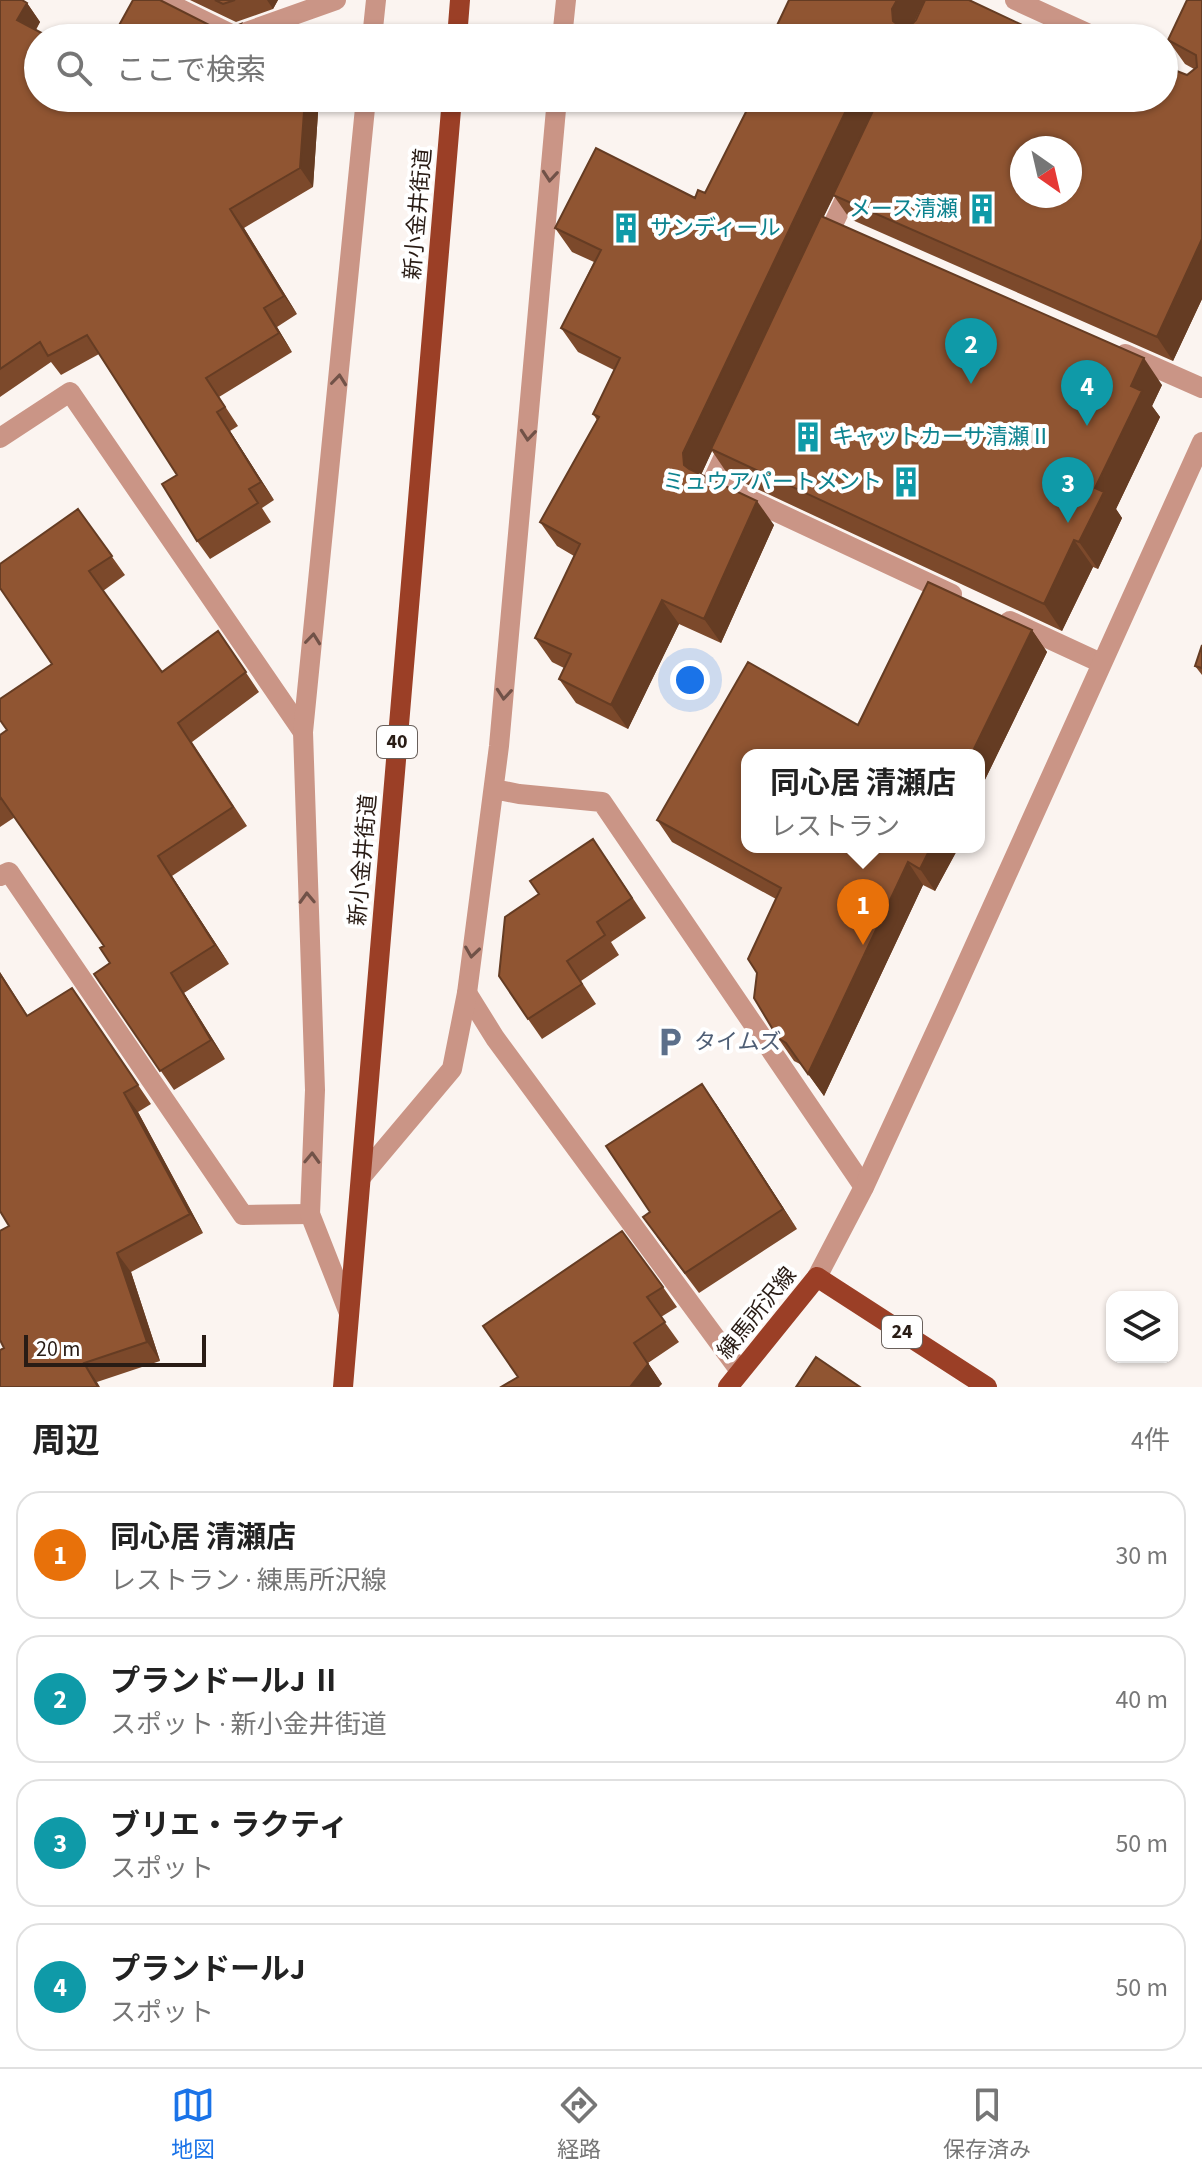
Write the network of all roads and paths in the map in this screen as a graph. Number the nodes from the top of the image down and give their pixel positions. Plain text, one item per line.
1 (162, 0) edge
2 (336, 0) edge
3 (376, 0) edge
4 (460, 0) edge
5 (566, 0) edge
6 (1015, 0) edge
7 (211, 24) edge
8 (269, 24) edge
9 (373, 24) edge
10 (458, 24) edge
11 (563, 24) edge
12 (1067, 24) edge
13 (365, 112) edge
14 (451, 112) edge
15 (556, 112) edge
16 (859, 169) edge
17 (812, 268) edge
18 (1103, 344) edge
19 (1202, 388) edge
20 (739, 425) edge
21 (0, 438) edge
22 (1202, 442) edge
23 (1101, 663) junction
24 (303, 732) junction
25 (494, 789) junction
26 (0, 876) edge
27 (467, 993) junction
28 (362, 1176) junction
29 (864, 1187) junction
30 (310, 1214) junction
31 (817, 1277) junction
32 (349, 1313) junction
33 (734, 1379) edge
34 (343, 1387) edge
35 (987, 1387) edge

1 - 7 street
2 - 8 street
3 - 9 street
4 - 10 main road
5 - 11 street
6 - 12 street
24 -> 13 street
14 - 28 main road, 新小金井街道 / 40
15 -> 25 street
16 - 17 street
18 - 19 street
20 - 23 street
21 - 24 street
22 - 23 street
23 - 29 street
30 -> 24 street
25 -> 27 street
25 - 29 street
26 - 30 street
27 - 28 street
27 - 33 street
28 - 32 main road, 新小金井街道 / 40
29 - 31 street
30 - 32 street
31 - 33 main road, 練馬所沢線
31 - 35 main road, 練馬所沢線 / 24
32 - 34 main road, 新小金井街道 / 40

